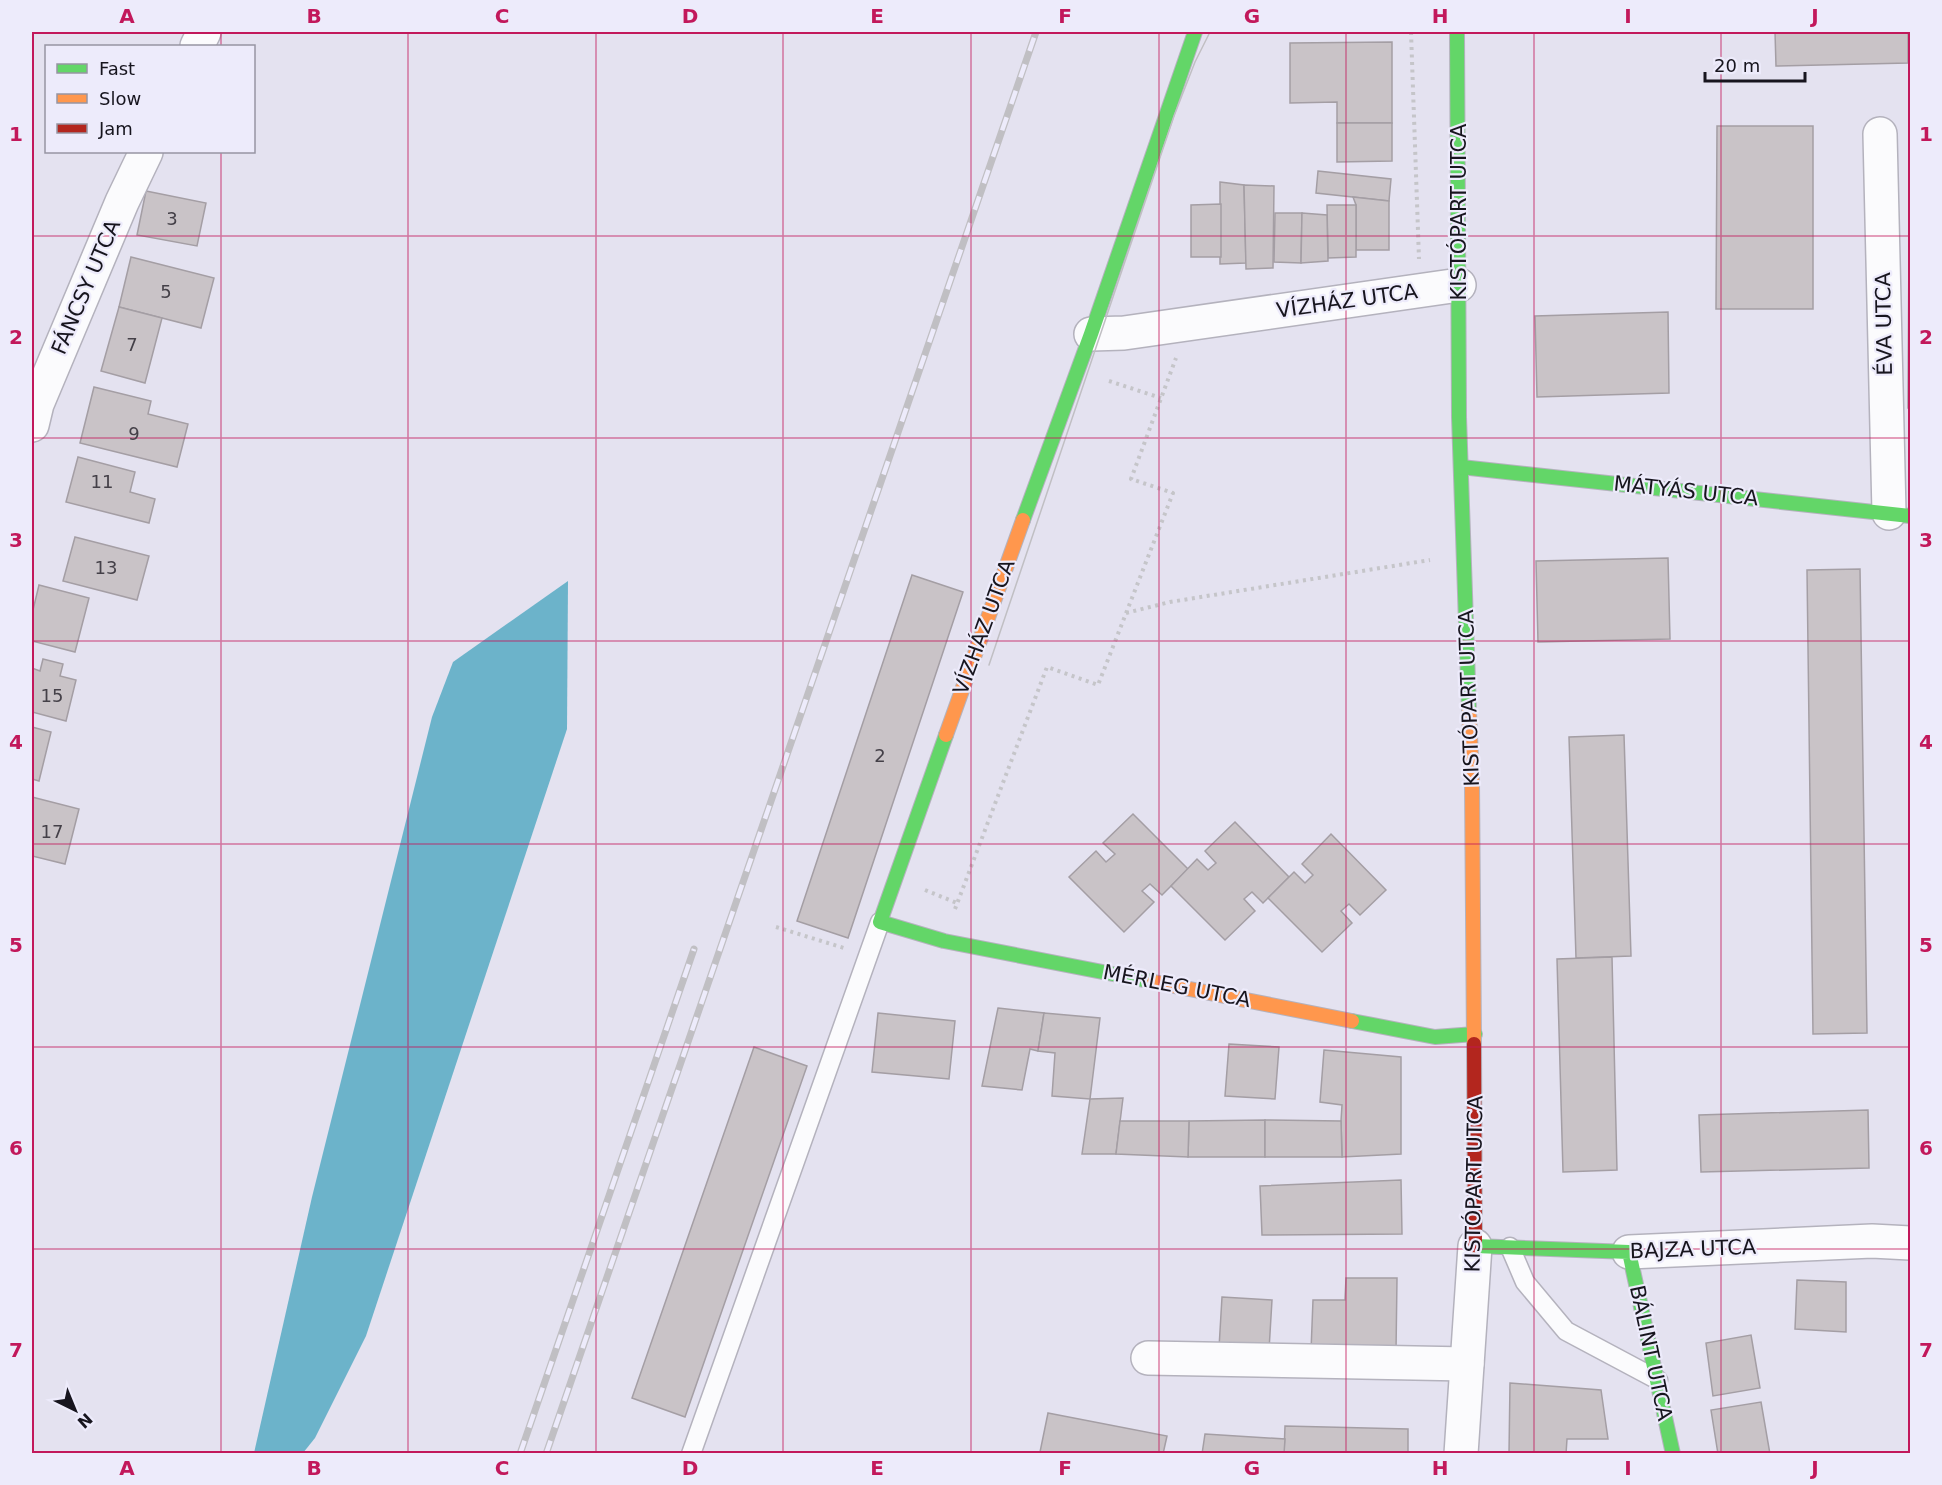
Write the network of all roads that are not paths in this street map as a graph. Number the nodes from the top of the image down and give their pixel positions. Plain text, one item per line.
1 (1195, 32) edge
2 (1457, 32) edge
3 (1880, 134) dead end
4 (146, 153) edge
5 (1460, 285) junction
6 (1091, 334) junction
7 (33, 411) edge
8 (1461, 467) junction
9 (1900, 514) edge
10 (880, 922) junction
11 (1475, 1034) junction
12 (1911, 1243) edge
13 (1475, 1246) junction
14 (1510, 1247) junction
15 (1629, 1252) junction
16 (1148, 1358) dead end
17 (1467, 1364) junction
18 (1658, 1380) junction
19 (691, 1454) edge
20 (1461, 1454) edge
21 (1673, 1454) edge

1 - 6 street, VÍZHÁZ UTCA
2 - 5 street, KISTÓPART UTCA
3 - 9 street, ÉVA UTCA
4 - 7 street, FÁNCSY UTCA
5 - 6 street, VÍZHÁZ UTCA
5 - 8 street, KISTÓPART UTCA
6 - 10 street, VÍZHÁZ UTCA
8 - 9 street, MÁTYÁS UTCA
8 - 11 street, KISTÓPART UTCA
10 - 11 street, MÉRLEG UTCA
10 - 19 lane
11 - 13 street, KISTÓPART UTCA
12 - 15 street, BAJZA UTCA
13 - 14 street, BAJZA UTCA
13 - 17 street, KISTÓPART UTCA
14 - 15 street, BAJZA UTCA
14 - 18 lane
15 - 18 street, BÁLINT UTCA
16 - 17 street
17 - 20 street, KISTÓPART UTCA
18 - 21 street, BÁLINT UTCA

